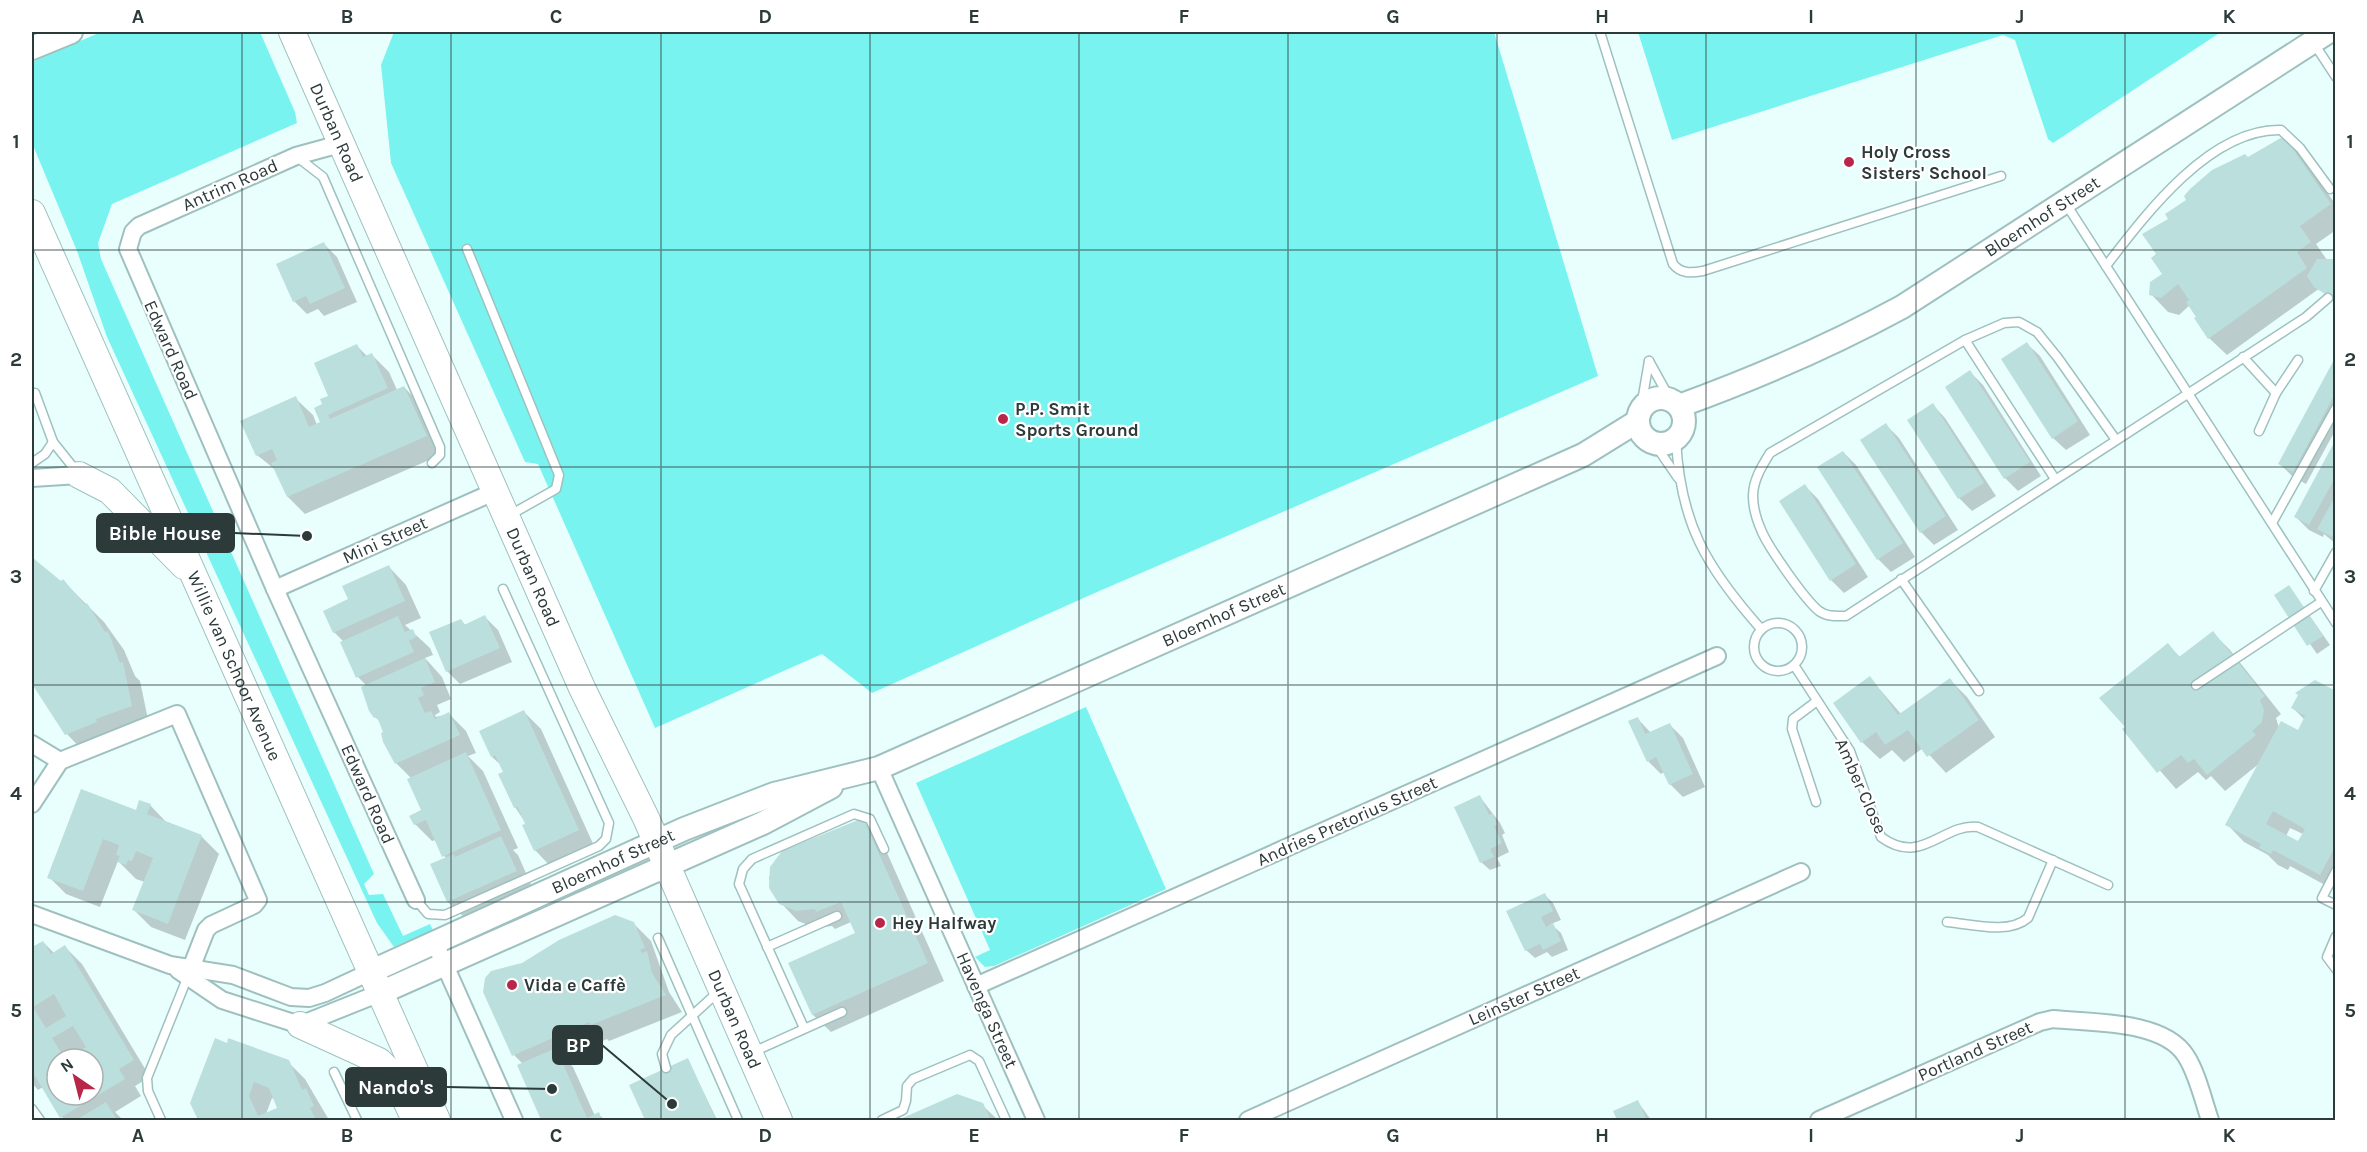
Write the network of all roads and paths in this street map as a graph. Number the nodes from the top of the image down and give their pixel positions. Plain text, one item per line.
1 (71, 32) edge
2 (292, 32) edge
3 (1600, 32) edge
4 (2320, 37) edge
5 (32, 48) edge
6 (2336, 77) edge
7 (340, 144) junction
8 (296, 156) junction
9 (2001, 176) dead end
10 (2330, 189) dead end
11 (2064, 201) junction
12 (32, 213) edge
13 (129, 240) joint
14 (467, 249) dead end
15 (2106, 266) junction
16 (2328, 298) dead end
17 (1965, 340) junction
18 (2243, 357) junction
19 (2298, 360) dead end
20 (35, 393) dead end
21 (2188, 393) junction
22 (2276, 393) junction
23 (2336, 408) edge
24 (1677, 417) junction
25 (1644, 429) junction
26 (2259, 431) dead end
27 (2116, 440) junction
28 (53, 442) junction
29 (32, 463) edge
30 (432, 463) dead end
31 (79, 475) junction
32 (32, 478) edge
33 (1678, 478) junction
34 (2055, 479) junction
35 (496, 491) junction
36 (507, 517) junction
37 (2272, 523) junction
38 (2336, 552) edge
39 (1901, 579) junction
40 (196, 580) junction
41 (275, 589) junction
42 (503, 589) dead end
43 (2314, 591) junction
44 (2321, 602) junction
45 (2336, 623) edge
46 (1761, 629) junction
47 (1717, 656) dead end
48 (1794, 665) junction
49 (2196, 685) dead end
50 (1979, 691) dead end
51 (1817, 701) junction
52 (32, 744) edge
53 (60, 761) junction
54 (871, 769) junction
55 (1816, 801) dead end
56 (32, 804) edge
57 (656, 842) junction
58 (884, 849) dead end
59 (2053, 860) junction
60 (666, 866) junction
61 (2336, 871) edge
62 (1801, 872) dead end
63 (2108, 885) dead end
64 (416, 900) joint
65 (2336, 905) edge
66 (32, 914) edge
67 (837, 916) dead end
68 (1947, 922) dead end
69 (2336, 936) edge
70 (658, 938) dead end
71 (435, 943) junction
72 (767, 947) junction
73 (444, 964) junction
74 (2336, 969) edge
75 (189, 972) junction
76 (375, 983) junction
77 (976, 986) junction
78 (721, 990) junction
79 (842, 1012) dead end
80 (692, 1015) junction
81 (300, 1025) junction
82 (804, 1028) junction
83 (750, 1054) junction
84 (666, 1068) dead end
85 (334, 1072) dead end
86 (32, 1109) edge
87 (40, 1120) edge
88 (161, 1120) edge
89 (357, 1120) edge
90 (414, 1120) edge
91 (437, 1120) edge
92 (514, 1120) edge
93 (738, 1120) edge
94 (779, 1120) edge
95 (882, 1120) edge
96 (1006, 1120) edge
97 (1036, 1120) edge
98 (1248, 1120) edge
99 (1819, 1120) edge
100 (2210, 1120) edge

1 - 5 street
2 - 7 main road, Durban Road
3 - 9 lane
4 - 6 lane
4 - 11 street, Bloemhof Street
7 - 8 street, Antrim Road
7 - 35 main road, Durban Road
8 - 13 street, Antrim Road
8 - 30 lane
10 - 15 lane
11 - 15 lane
11 - 24 street, Bloemhof Street
12 - 40 main road, Willie van Schoor Avenue
13 - 41 street, Edward Road
14 - 36 lane
15 - 21 lane
16 - 18 lane
17 - 27 lane
17 - 34 lane
17 - 39 lane
18 - 21 lane
18 - 22 lane
19 - 22 lane
20 - 28 lane
21 - 27 lane
21 - 37 lane
22 - 26 lane
23 - 37 lane
24 - 25 street, Bloemhof Street
24 - 25 street, Bloemhof Street
24 - 25 lane
24 - 33 lane
25 - 33 lane
25 - 54 street, Bloemhof Street
27 - 34 lane
28 - 29 lane
28 - 31 lane
31 - 32 street
31 - 40 main road
33 - 46 lane
34 - 39 lane
35 - 36 main road, Durban Road
35 - 41 street, Mini Street
36 - 57 main road, Durban Road
37 - 43 lane
38 - 43 lane
39 - 50 lane
40 - 76 main road, Willie van Schoor Avenue
41 - 64 street, Edward Road
42 - 64 lane, Edward Road
43 - 44 lane
44 - 45 lane
44 - 49 lane
46 - 48 lane
46 - 48 lane
47 - 77 street, Andries Pretorius Street
48 - 51 lane, Amber Close
51 - 55 lane
51 - 59 lane, Amber Close
52 - 53 street
53 - 56 street
53 - 75 street
54 - 57 street, Bloemhof Street
54 - 60 street, Bloemhof Street
54 - 77 street, Havenga Street
57 - 60 main road, Durban Road
57 - 71 street, Bloemhof Street
58 - 72 lane
59 - 63 lane, Amber Close
59 - 68 lane
60 - 73 street, Bloemhof Street
60 - 78 main road, Durban Road
61 - 65 lane
62 - 98 street, Leinster Street
66 - 75 street
67 - 72 lane
69 - 74 lane
70 - 80 lane
71 - 73 street
71 - 76 street, Bloemhof Street
72 - 82 lane
73 - 76 street, Bloemhof Street
73 - 92 street
75 - 76 street
75 - 81 street
75 - 88 lane
76 - 81 street
76 - 91 main road, Willie van Schoor Avenue
77 - 97 street, Havenga Street
78 - 80 lane
78 - 83 main road, Durban Road
79 - 82 lane
80 - 84 lane
80 - 93 lane
81 - 90 main road
82 - 83 lane
83 - 94 main road, Durban Road
85 - 89 lane
86 - 87 lane
95 - 96 lane
99 - 100 street, Portland Street

